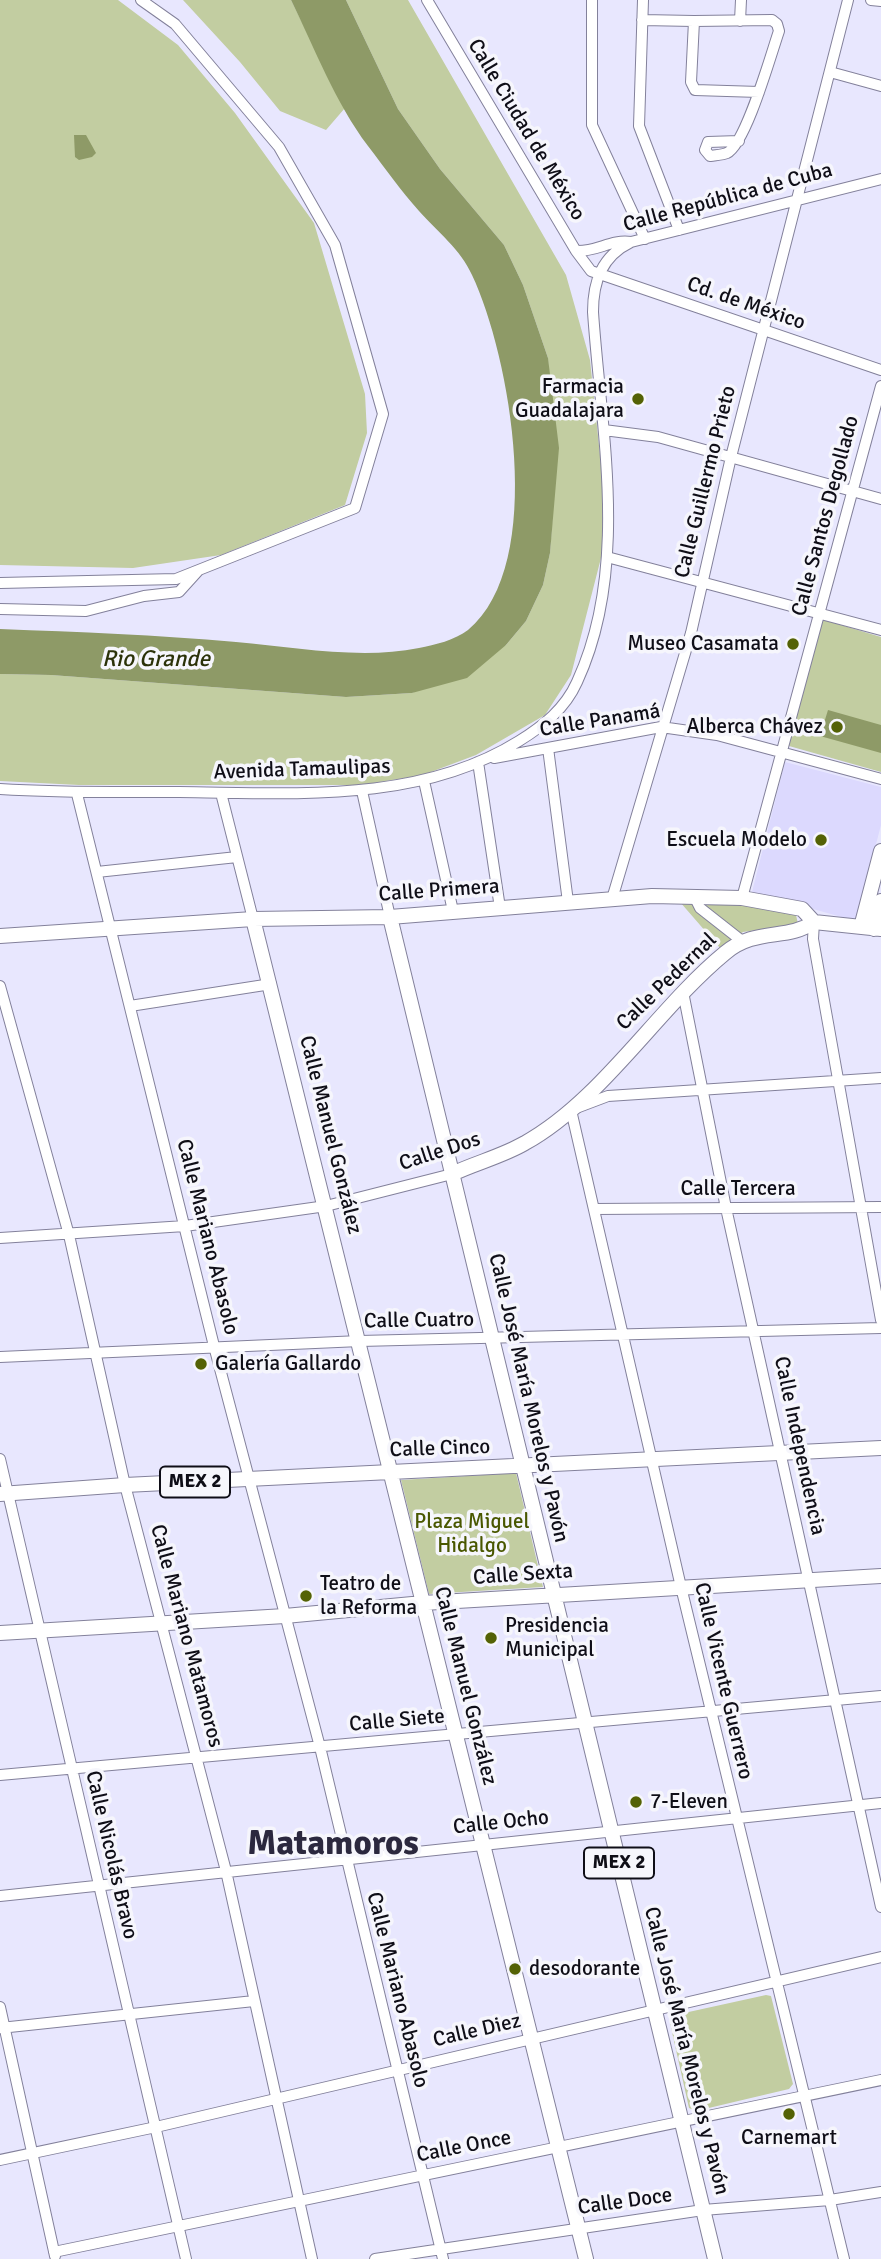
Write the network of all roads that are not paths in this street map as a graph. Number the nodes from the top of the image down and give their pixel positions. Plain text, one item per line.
1 (141, 0) edge
2 (427, 0) edge
3 (592, 0) edge
4 (643, 0) edge
5 (741, 0) edge
6 (848, 0) edge
7 (871, 0) edge
8 (881, 1) edge
9 (642, 20) junction
10 (694, 21) junction
11 (740, 21) junction
12 (830, 72) junction
13 (881, 86) edge
14 (759, 92) junction
15 (739, 141) dead end
16 (881, 179) edge
17 (798, 199) junction
18 (679, 230) junction
19 (645, 239) junction
20 (631, 242) junction
21 (576, 251) junction
22 (598, 275) junction
23 (593, 307) junction
24 (764, 330) junction
25 (881, 370) edge
26 (881, 386) edge
27 (604, 430) junction
28 (730, 457) junction
29 (852, 490) junction
30 (881, 499) edge
31 (607, 557) junction
32 (198, 571) junction
33 (701, 582) junction
34 (0, 583) edge
35 (0, 609) edge
36 (820, 613) junction
37 (881, 631) edge
38 (661, 727) junction
39 (548, 748) junction
40 (781, 752) junction
41 (483, 760) junction
42 (881, 779) edge
43 (424, 781) junction
44 (0, 789) edge
45 (362, 791) junction
46 (221, 793) junction
47 (77, 794) junction
48 (881, 851) edge
49 (237, 857) junction
50 (97, 872) junction
51 (694, 896) junction
52 (742, 898) junction
53 (612, 899) junction
54 (881, 901) edge
55 (568, 902) junction
56 (500, 908) junction
57 (453, 911) junction
58 (390, 917) junction
59 (253, 919) junction
60 (814, 922) junction
61 (110, 928) junction
62 (872, 928) edge
63 (0, 936) edge
64 (742, 941) junction
65 (271, 984) junction
66 (0, 986) edge
67 (683, 992) junction
68 (130, 1006) junction
69 (881, 1078) edge
70 (840, 1081) junction
71 (702, 1089) junction
72 (571, 1110) junction
73 (452, 1174) junction
74 (326, 1206) junction
75 (863, 1207) junction
76 (881, 1207) edge
77 (726, 1208) junction
78 (595, 1209) junction
79 (185, 1226) junction
80 (69, 1236) junction
81 (0, 1238) edge
82 (881, 1320) edge
83 (881, 1328) edge
84 (754, 1332) junction
85 (626, 1336) junction
86 (492, 1338) junction
87 (360, 1341) junction
88 (214, 1346) junction
89 (96, 1352) junction
90 (0, 1357) edge
91 (881, 1448) edge
92 (780, 1452) junction
93 (652, 1459) junction
94 (0, 1460) edge
95 (522, 1467) junction
96 (391, 1472) junction
97 (249, 1479) junction
98 (125, 1485) junction
99 (4, 1494) edge
100 (881, 1576) edge
101 (809, 1580) junction
102 (681, 1587) junction
103 (552, 1594) junction
104 (423, 1603) junction
105 (285, 1616) junction
106 (164, 1623) junction
107 (40, 1630) junction
108 (0, 1633) edge
109 (881, 1696) edge
110 (835, 1699) junction
111 (711, 1711) junction
112 (584, 1722) junction
113 (455, 1736) junction
114 (320, 1747) junction
115 (198, 1757) junction
116 (72, 1768) junction
117 (0, 1774) edge
118 (881, 1803) edge
119 (859, 1805) junction
120 (736, 1817) junction
121 (611, 1831) junction
122 (483, 1844) junction
123 (345, 1859) junction
124 (226, 1871) junction
125 (98, 1885) junction
126 (0, 1896) edge
127 (881, 1908) edge
128 (881, 1957) edge
129 (777, 1982) junction
130 (254, 2001) junction
131 (0, 2007) edge
132 (655, 2010) junction
133 (128, 2014) junction
134 (2, 2028) edge
135 (532, 2039) junction
136 (396, 2070) junction
137 (881, 2080) edge
138 (804, 2095) junction
139 (278, 2098) junction
140 (682, 2121) junction
141 (156, 2127) junction
142 (558, 2147) junction
143 (32, 2153) junction
144 (0, 2160) edge
145 (422, 2175) junction
146 (881, 2192) edge
147 (830, 2200) junction
148 (299, 2201) junction
149 (703, 2210) junction
150 (178, 2226) junction
151 (578, 2228) junction
152 (442, 2254) edge
153 (55, 2255) edge
154 (186, 2259) edge
155 (312, 2259) edge
156 (375, 2259) edge
157 (586, 2259) edge
158 (715, 2259) edge
159 (844, 2259) edge

1 - 32 street
2 - 21 street, Calle Ciudad de México
3 - 19 street
4 - 9 street
5 - 11 street
6 - 12 street, Calle Guillermo Prieto
7 - 8 street
9 - 10 street
9 - 18 street
10 - 11 street
10 - 14 street
11 - 14 street
12 - 13 street
12 - 17 street, Calle Guillermo Prieto
14 - 15 street
16 - 17 street, Calle República de Cuba
17 - 18 street, Calle República de Cuba
17 - 24 street, Calle Guillermo Prieto
18 - 19 street, Calle República de Cuba
19 - 20 street, Calle República de Cuba
20 - 21 street
20 - 22 street, Calle República de Cuba
21 - 22 street, Calle Ciudad de México
21 - 23 street
22 - 23 street, Avenida Tamaulipas
22 - 24 street, Cd. de México
23 - 27 street, Avenida Tamaulipas
24 - 25 street, Cd. de México
24 - 28 street, Calle Guillermo Prieto
26 - 29 street, Calle Santos Degollado
27 - 28 street
27 - 31 street, Avenida Tamaulipas
28 - 29 street
28 - 33 street, Calle Guillermo Prieto
29 - 30 street
29 - 36 street, Calle Santos Degollado
31 - 33 street
31 - 41 street, Avenida Tamaulipas
32 - 34 street
32 - 35 street
33 - 36 street
33 - 38 street, Calle Guillermo Prieto
36 - 37 street
36 - 40 street, Calle Santos Degollado
38 - 39 street, Calle Panamá
38 - 40 street, Calle Panamá
38 - 53 street, Calle Guillermo Prieto
39 - 41 street, Calle Panamá
39 - 55 street
40 - 42 street, Calle Panamá
40 - 52 street, Calle Santos Degollado
41 - 43 street, Avenida Tamaulipas
41 - 56 street
43 - 45 street, Avenida Tamaulipas
43 - 57 street
44 - 47 street, Avenida Tamaulipas
45 - 46 street, Avenida Tamaulipas
45 - 58 street, Calle José María Morelos y Pavón
46 - 47 street, Avenida Tamaulipas
46 - 49 street
47 - 50 street, Calle Mariano Abasolo
48 - 62 main road
49 - 50 street
49 - 59 street
50 - 61 street, Calle Mariano Abasolo
51 - 52 main road, Calle Primera
51 - 53 main road, Calle Primera
51 - 64 street
52 - 60 main road, Calle Primera
53 - 55 main road, Calle Primera
54 - 62 main road
55 - 56 main road, Calle Primera
56 - 57 main road, Calle Primera
57 - 58 main road, Calle Primera
58 - 59 main road, Calle Primera
58 - 73 main road, Calle José María Morelos y Pavón
59 - 61 main road, Calle Primera
59 - 65 main road, Calle Manuel González
60 - 62 main road, Calle Primera
60 - 64 main road, Calle Pedernal
60 - 70 street
61 - 63 main road, Calle Primera
61 - 68 street, Calle Mariano Abasolo
64 - 67 main road, Calle Pedernal
65 - 68 street
65 - 74 main road, Calle Manuel González
66 - 80 street, Calle Mariano Matamoros
67 - 71 street, Calle Independencia
67 - 72 main road, Calle Pedernal
68 - 79 street, Calle Mariano Abasolo
69 - 70 street, Calle Dos
70 - 71 street, Calle Dos
70 - 75 street
71 - 72 street, Calle Dos
71 - 77 street, Calle Independencia
72 - 73 main road, Calle Dos
72 - 78 street, Calle Vicente Guerrero
73 - 74 street, Calle Dos
73 - 86 main road, Calle José María Morelos y Pavón / MEX 2
74 - 79 street, Calle Dos
74 - 87 main road, Calle Manuel González
75 - 76 street, Calle Tercera
75 - 77 street, Calle Tercera
75 - 82 street
77 - 78 street, Calle Tercera
77 - 84 street, Calle Independencia
78 - 85 street, Calle Vicente Guerrero
79 - 80 street, Calle Dos
79 - 88 street, Calle Mariano Abasolo
80 - 81 street, Calle Dos
80 - 89 street, Calle Mariano Matamoros
83 - 84 street, Calle Cuatro
84 - 85 street, Calle Cuatro
84 - 92 street, Calle Independencia
85 - 86 street, Calle Cuatro
85 - 93 street, Calle Vicente Guerrero
86 - 87 street, Calle Cuatro
86 - 95 main road, Calle José María Morelos y Pavón / MEX 2
87 - 88 street, Calle Cuatro
87 - 96 main road, Calle Manuel González
88 - 89 street, Calle Cuatro
88 - 97 street, Calle Mariano Abasolo
89 - 90 street, Calle Cuatro
89 - 98 street, Calle Mariano Matamoros
91 - 92 main road, Calle Cinco / MEX 2
92 - 93 main road, Calle Cinco / MEX 2
92 - 101 street, Calle Independencia
93 - 95 main road, Calle Cinco / MEX 2
93 - 102 street, Calle Vicente Guerrero
94 - 99 street, Calle Nicolás Bravo
95 - 96 main road, Calle Cinco / MEX 2
95 - 103 main road, Calle José María Morelos y Pavón / MEX 2
96 - 97 main road, Calle Cinco / MEX 2
96 - 104 main road, Calle Manuel González
97 - 98 main road, Calle Cinco / MEX 2
97 - 105 street, Calle Mariano Abasolo
98 - 99 main road, Calle Cinco / MEX 2
98 - 106 street, Calle Mariano Matamoros
99 - 107 street, Calle Nicolás Bravo
100 - 101 main road, Calle Sexta
101 - 102 main road, Calle Sexta
101 - 110 street, Calle Independencia
102 - 103 main road, Calle Sexta
102 - 111 street, Calle Vicente Guerrero
103 - 104 main road, Calle Sexta
103 - 112 main road, Calle José María Morelos y Pavón / MEX 2
104 - 105 main road, Calle Sexta
104 - 113 main road, Calle Manuel González
105 - 106 main road, Calle Sexta
105 - 114 street, Calle Mariano Abasolo
106 - 107 main road, Calle Sexta
106 - 115 street, Calle Mariano Matamoros
107 - 108 main road, Calle Sexta
107 - 116 street, Calle Nicolás Bravo
109 - 110 street, Calle Siete
110 - 111 street, Calle Siete
110 - 119 street, Calle Independencia
111 - 112 street, Calle Siete
111 - 120 street, Calle Vicente Guerrero
112 - 113 street, Calle Siete
112 - 121 main road, Calle José María Morelos y Pavón / MEX 2
113 - 114 street, Calle Siete
113 - 122 main road, Calle Manuel González
114 - 115 street, Calle Siete
114 - 123 street, Calle Mariano Abasolo
115 - 116 street, Calle Siete
115 - 124 street, Calle Mariano Matamoros
116 - 117 street, Calle Siete
116 - 125 street, Calle Nicolás Bravo
118 - 119 street, Calle Ocho
119 - 120 street, Calle Ocho
119 - 127 street, Calle Independencia
120 - 121 street, Calle Ocho
120 - 129 street, Calle Vicente Guerrero
121 - 122 street, Calle Ocho
121 - 132 main road, Calle José María Morelos y Pavón / MEX 2
122 - 123 street, Calle Ocho
122 - 135 main road, Calle Manuel González
123 - 124 street, Calle Ocho
123 - 136 street, Calle Mariano Abasolo
124 - 125 street, Calle Ocho
124 - 130 street, Calle Mariano Matamoros
125 - 126 street, Calle Ocho
125 - 133 street, Calle Nicolás Bravo
128 - 129 street, Calle Diez
129 - 132 street, Calle Diez
129 - 138 street, Calle Vicente Guerrero
130 - 133 street
130 - 139 street, Calle Mariano Matamoros
131 - 134 street
132 - 135 street, Calle Diez
132 - 140 main road, Calle José María Morelos y Pavón / MEX 2
133 - 134 street
133 - 141 street, Calle Nicolás Bravo
134 - 143 street
135 - 136 street, Calle Diez
135 - 142 main road, Calle Manuel González
136 - 139 street, Calle Diez
136 - 145 street, Calle Mariano Abasolo
137 - 138 street, Calle Once
138 - 140 street, Calle Once
138 - 147 street, Calle Vicente Guerrero
139 - 141 street, Calle Diez
139 - 148 street, Calle Mariano Matamoros
140 - 142 street, Calle Once
140 - 149 main road, Calle José María Morelos y Pavón / MEX 2
141 - 143 street, Calle Diez
141 - 150 street, Calle Nicolás Bravo
142 - 145 street, Calle Once
142 - 151 main road, Calle Manuel González
143 - 144 street, Calle Diez
143 - 153 street
145 - 148 street, Calle Once
145 - 152 street, Calle Mariano Abasolo
146 - 147 street, Calle Doce
147 - 149 street, Calle Doce
147 - 159 street, Calle Vicente Guerrero
148 - 150 street, Calle Once
148 - 155 street, Calle Mariano Matamoros
149 - 151 street, Calle Doce
149 - 158 main road, Calle José María Morelos y Pavón / MEX 2
150 - 153 street, Calle Once
150 - 154 street, Calle Nicolás Bravo
151 - 152 street, Calle Doce
151 - 157 main road, Calle Manuel González
152 - 156 street, Calle Doce

